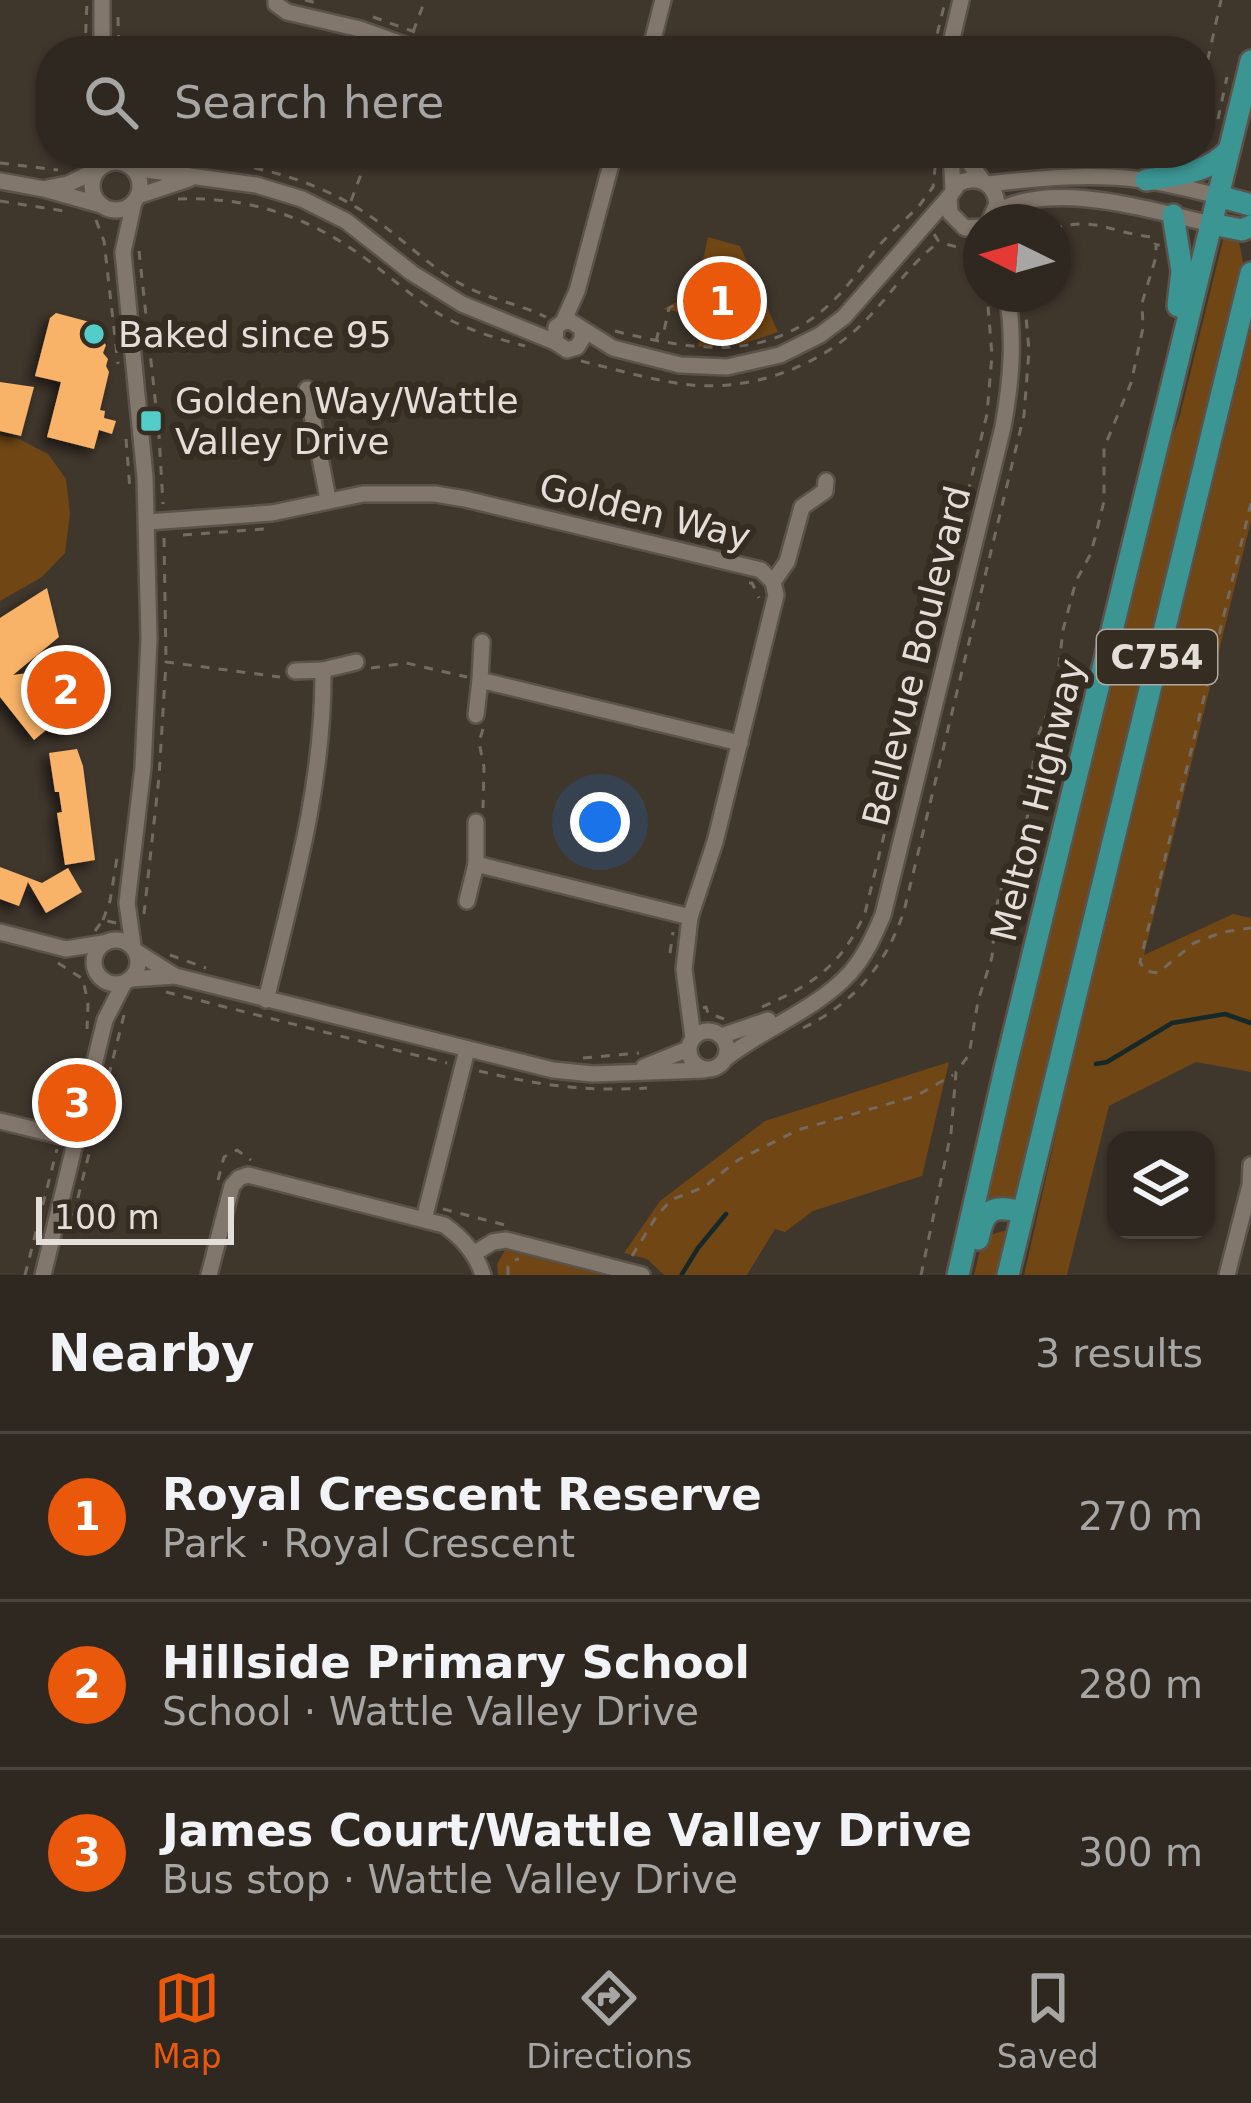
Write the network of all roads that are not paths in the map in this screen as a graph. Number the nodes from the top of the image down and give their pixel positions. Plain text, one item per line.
1 (102, 0) edge
2 (276, 0) edge
3 (663, 0) edge
4 (961, 0) edge
5 (103, 36) edge
6 (372, 36) edge
7 (654, 36) edge
8 (953, 36) edge
9 (1251, 61) edge
10 (1229, 150) junction
11 (1215, 162) edge
12 (93, 168) edge
13 (99, 168) edge
14 (131, 168) edge
15 (151, 168) edge
16 (610, 168) edge
17 (951, 168) edge
18 (974, 168) edge
19 (1202, 168) edge
20 (192, 178) junction
21 (1146, 180) junction
22 (0, 182) edge
23 (986, 182) junction
24 (44, 189) junction
25 (951, 193) junction
26 (1218, 196) junction
27 (136, 199) junction
28 (993, 204) edge
29 (1013, 204) edge
30 (1251, 205) edge
31 (99, 209) junction
32 (1173, 215) junction
33 (963, 219) edge
34 (1211, 224) junction
35 (1251, 226) edge
36 (963, 230) edge
37 (914, 238) junction
38 (123, 252) junction
39 (1251, 274) edge
40 (1010, 312) edge
41 (571, 325) junction
42 (521, 326) junction
43 (613, 339) junction
44 (556, 342) junction
45 (577, 347) junction
46 (307, 389) dead end
47 (1150, 472) junction
48 (826, 481) dead end
49 (328, 499) junction
50 (148, 522) junction
51 (773, 582) junction
52 (482, 642) dead end
53 (361, 666) road end
54 (323, 670) junction
55 (291, 675) road end
56 (480, 680) junction
57 (476, 710) road end
58 (740, 743) junction
59 (476, 826) road end
60 (476, 864) junction
61 (467, 901) dead end
62 (127, 903) junction
63 (683, 915) junction
64 (0, 932) edge
65 (106, 942) junction
66 (66, 949) junction
67 (135, 949) junction
68 (97, 973) junction
69 (175, 976) junction
70 (128, 981) junction
71 (688, 996) junction
72 (266, 1000) junction
73 (810, 1004) junction
74 (105, 1020) junction
75 (715, 1034) junction
76 (691, 1044) junction
77 (465, 1059) junction
78 (725, 1059) junction
79 (704, 1070) junction
80 (618, 1074) junction
81 (0, 1121) edge
82 (69, 1138) junction
83 (1251, 1166) edge
84 (1250, 1183) edge
85 (1022, 1212) junction
86 (424, 1219) junction
87 (473, 1254) junction
88 (635, 1273) edge
89 (43, 1275) edge
90 (209, 1275) edge
91 (483, 1275) edge
92 (958, 1275) edge
93 (969, 1275) edge
94 (1008, 1275) edge
95 (1227, 1275) edge

1 - 5 street
2 - 6 street
3 - 7 street
4 - 8 street
9 - 10 highway, Melton Highway / C754
10 - 11 highway
10 - 26 highway, Melton Highway / C754
12 - 24 street
13 - 31 street
14 - 27 street
15 - 20 street
16 - 41 street
17 - 25 street
18 - 23 street
19 - 21 highway
20 - 27 street
20 - 42 street
21 - 23 street
21 - 26 street
22 - 24 street
23 - 25 street
23 - 28 street
24 - 31 street
25 - 33 street
25 - 37 street
26 - 30 highway
26 - 34 highway, Melton Highway / C754
27 - 31 street
27 - 38 street
29 - 32 street
31 - 38 street
32 - 34 street
32 - 47 highway
34 - 35 highway
34 - 47 highway, Melton Highway / C754
36 - 37 street
37 - 43 street
38 - 50 street
39 - 85 highway, C754
40 - 73 street, Bellevue Boulevard
41 - 42 street
41 - 43 street
41 - 44 street
41 - 45 street
42 - 44 street
43 - 45 street
44 - 45 street
46 - 49 street
47 - 92 highway, Melton Highway / C754
48 - 51 street
49 - 50 street, Golden Way
49 - 51 street, Golden Way
50 - 62 street
51 - 58 street, Golden Way
52 - 56 street
53 - 54 street
54 - 55 street
54 - 72 street
56 - 57 street
56 - 58 street
58 - 63 street, Golden Way
59 - 60 street
60 - 61 street
60 - 63 street
62 - 65 street
62 - 67 street
63 - 71 street, Golden Way
64 - 66 street
65 - 66 street
65 - 67 street
65 - 68 street
66 - 68 street
67 - 69 street
67 - 70 street
68 - 70 street
68 - 74 street
69 - 70 street
69 - 72 street
70 - 74 street
71 - 75 street
71 - 76 street, Golden Way
72 - 77 street
73 - 75 street, Bellevue Boulevard
73 - 78 street, Bellevue Boulevard
74 - 82 street
75 - 76 street
75 - 78 street
76 - 79 street
76 - 80 street
77 - 80 street
77 - 86 street
78 - 79 street
79 - 80 street
81 - 82 street
82 - 89 street
83 - 84 street
84 - 95 street
85 - 93 highway
85 - 94 highway, C754
86 - 87 street
86 - 90 street
87 - 88 street
87 - 91 street

